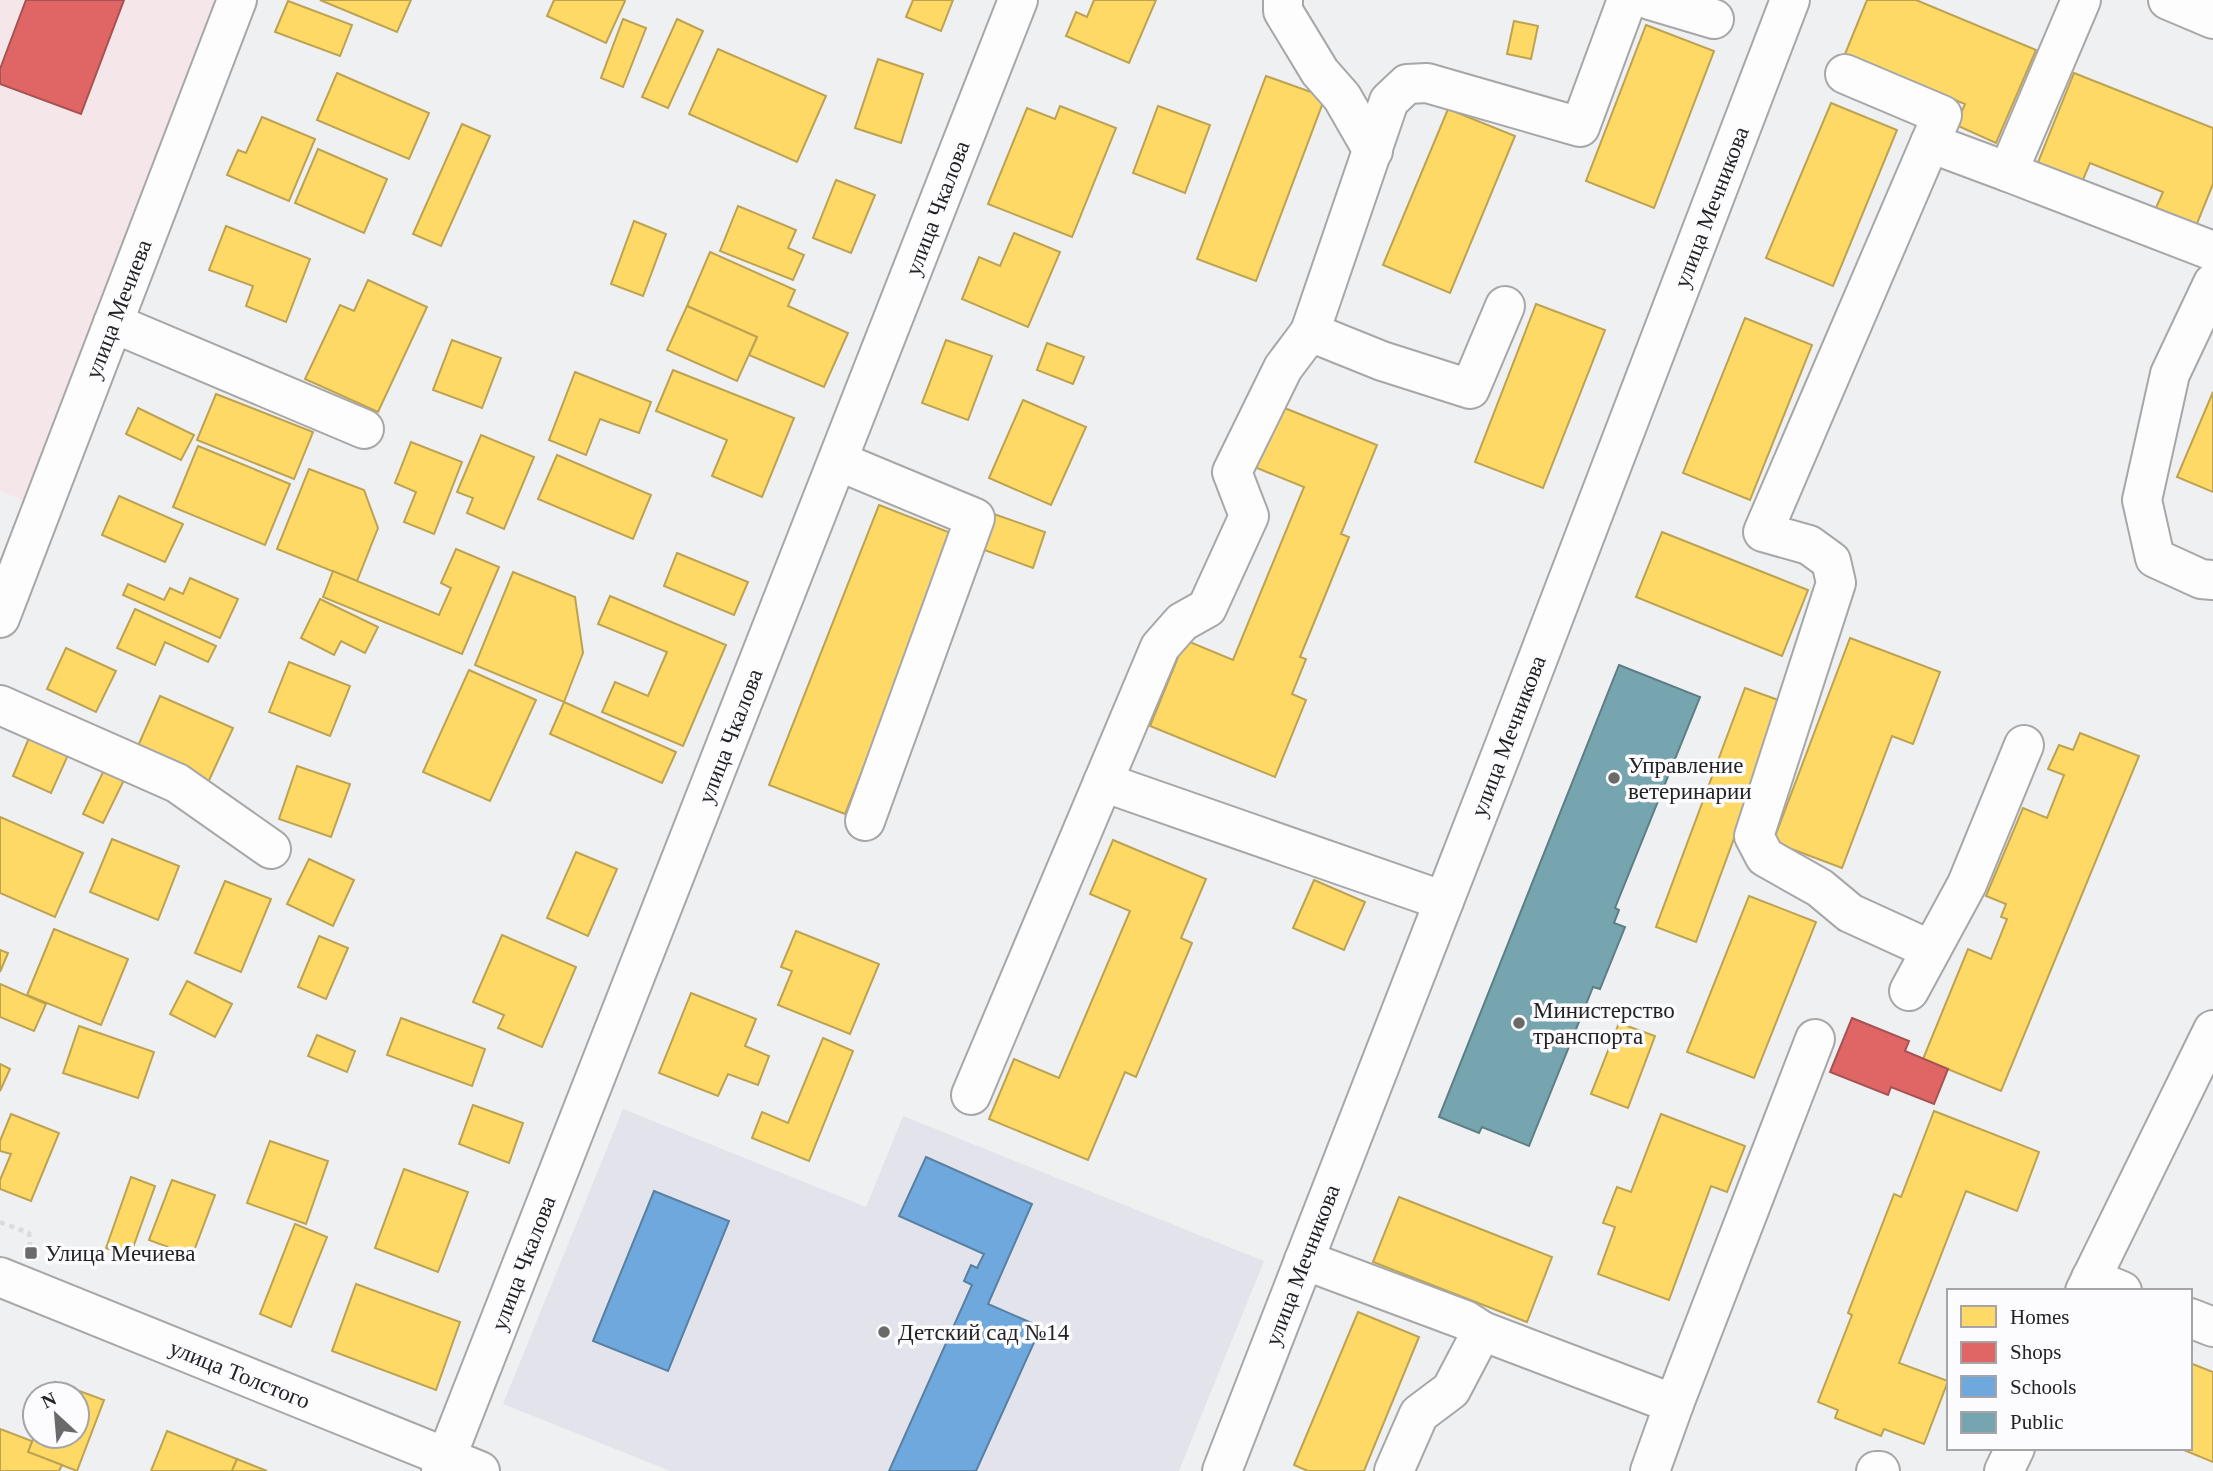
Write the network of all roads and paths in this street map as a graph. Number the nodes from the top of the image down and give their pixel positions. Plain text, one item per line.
1 (237, 0) edge
2 (1018, 0) edge
3 (1283, 0) edge
4 (1627, 0) edge
5 (1650, 0) edge
6 (1790, 0) edge
7 (2081, 0) edge
8 (2168, 0) edge
9 (1714, 19) dead end
10 (2213, 19) edge
11 (1845, 74) dead end
12 (1930, 143) junction
13 (1373, 150) junction
14 (2008, 172) junction
15 (2213, 251) edge
16 (2213, 283) edge
17 (1505, 306) dead end
18 (113, 323) junction
19 (1310, 332) junction
20 (364, 429) dead end
21 (838, 461) junction
22 (2213, 580) edge
23 (0, 618) edge
24 (0, 705) edge
25 (2024, 745) dead end
26 (1103, 782) junction
27 (865, 821) dead end
28 (271, 849) dead end
29 (1444, 901) junction
30 (1931, 950) junction
31 (1909, 990) dead end
32 (2213, 1030) edge
33 (1815, 1039) dead end
34 (971, 1095) dead end
35 (0, 1222) edge
36 (31, 1253) dead end
37 (1304, 1260) junction
38 (0, 1277) edge
39 (2099, 1287) edge
40 (2192, 1319) edge
41 (2213, 1327) edge
42 (1482, 1331) junction
43 (1674, 1404) junction
44 (2014, 1450) edge
45 (456, 1467) edge
46 (1226, 1470) edge
47 (1394, 1471) edge
48 (1650, 1471) edge
49 (2004, 1471) edge

1 - 18 street, улица Мечиева
2 - 21 street, улица Чкалова
3 - 13 street
4 - 13 street
5 - 9 street
6 - 29 street, улица Мечникова
7 - 14 street
8 - 10 street
11 - 12 street
12 - 14 street
12 - 30 street
13 - 19 street
14 - 15 street
16 - 22 street
17 - 19 street
18 - 20 street
18 - 23 street, улица Мечиева
19 - 26 street
21 - 27 street
21 - 45 street, улица Чкалова
24 - 28 street
25 - 30 street
26 - 29 street
26 - 34 street
29 - 37 street, улица Мечникова
30 - 31 street
32 - 39 street
33 - 43 street
35 - 36 path
37 - 42 street
37 - 46 street, улица Мечникова
38 - 45 street, улица Толстого
40 - 41 street
42 - 43 street
42 - 47 street
43 - 48 street
44 - 49 street

